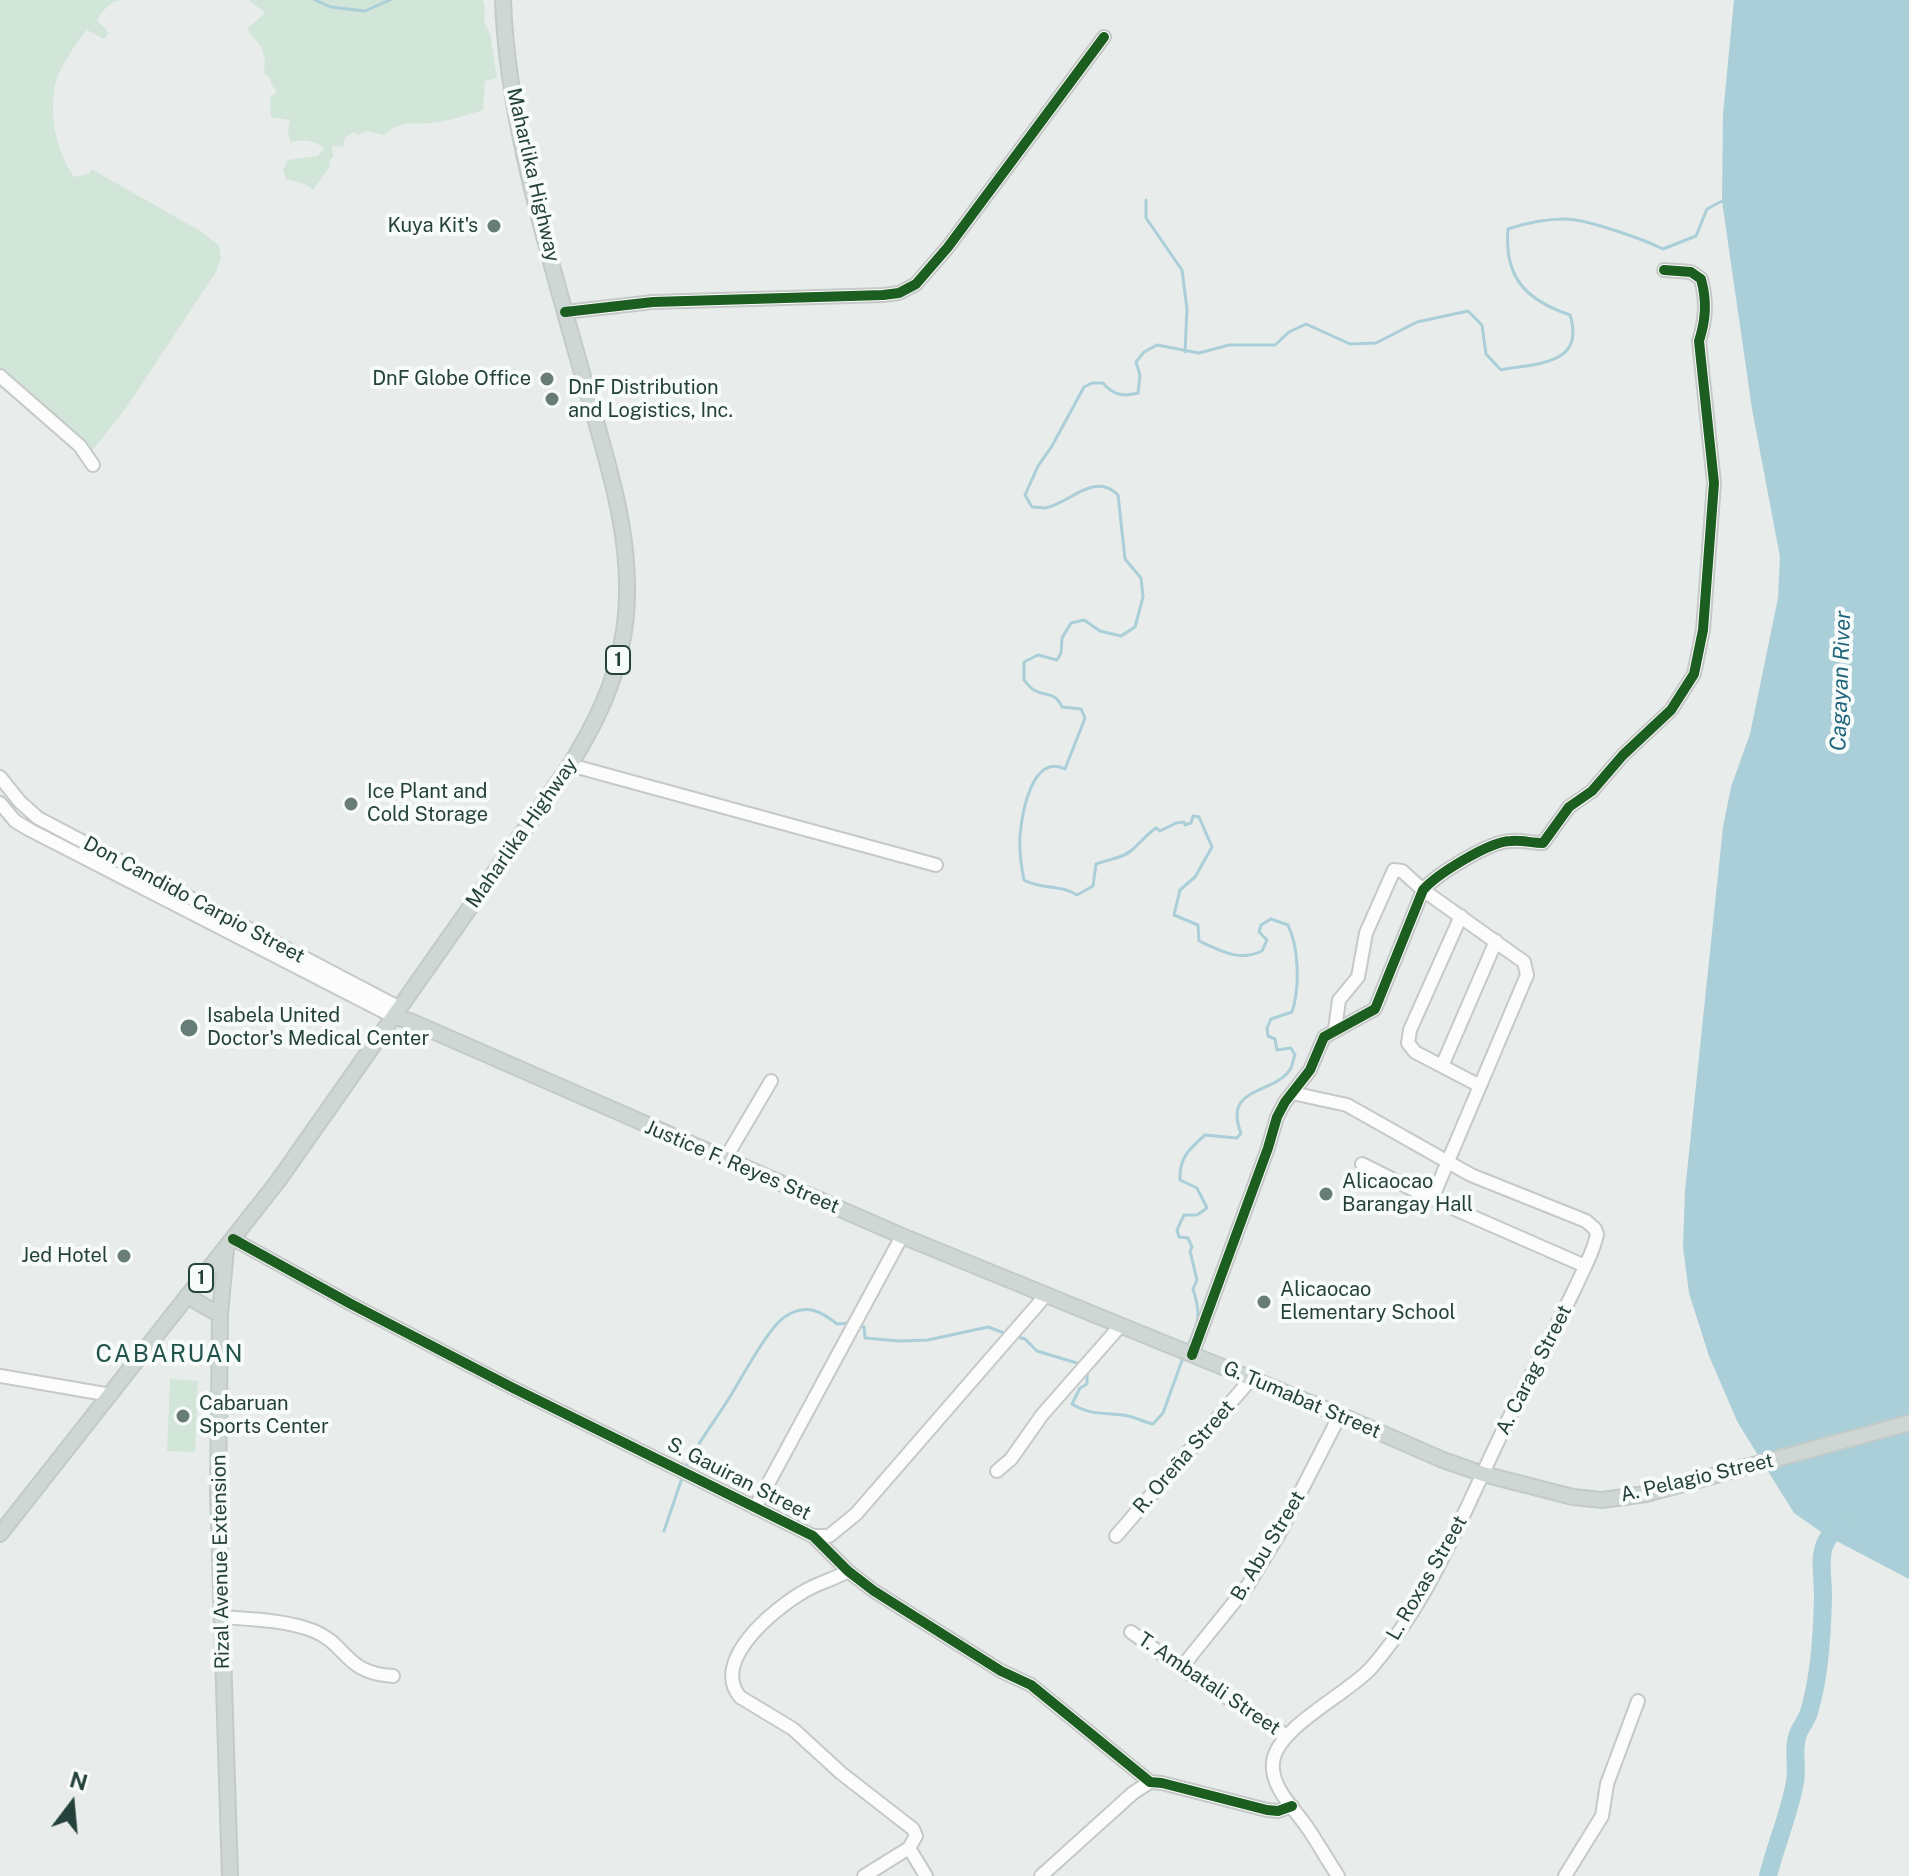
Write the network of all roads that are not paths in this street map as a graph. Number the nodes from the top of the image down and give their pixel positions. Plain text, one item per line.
1 (503, 0) edge
2 (1104, 37) dead end
3 (1664, 270) dead end
4 (565, 312) junction
5 (0, 376) edge
6 (93, 465) dead end
7 (570, 765) junction
8 (0, 777) edge
9 (0, 803) edge
10 (936, 865) dead end
11 (1423, 890) junction
12 (1461, 916) junction
13 (1496, 941) junction
14 (397, 1012) junction
15 (1335, 1029) junction
16 (1442, 1066) junction
17 (771, 1081) dead end
18 (1480, 1086) junction
19 (1292, 1093) junction
20 (725, 1159) junction
21 (1448, 1162) junction
22 (1362, 1164) dead end
23 (1432, 1199) junction
24 (902, 1236) junction
25 (230, 1243) junction
26 (1585, 1266) junction
27 (1046, 1295) junction
28 (187, 1296) junction
29 (1077, 1307) joint
30 (220, 1315) junction
31 (1121, 1325) junction
32 (1188, 1353) junction
33 (0, 1376) edge
34 (1251, 1379) junction
35 (111, 1395) junction
36 (1340, 1415) junction
37 (1909, 1423) edge
38 (997, 1471) dead end
39 (1483, 1474) junction
40 (755, 1508) junction
41 (0, 1534) edge
42 (813, 1536) junction
43 (1116, 1536) dead end
44 (848, 1571) junction
45 (222, 1617) junction
46 (1131, 1632) dead end
47 (1181, 1668) junction
48 (393, 1676) dead end
49 (1638, 1701) dead end
50 (1287, 1736) junction
51 (1150, 1782) junction
52 (1292, 1806) junction
53 (909, 1848) junction
54 (866, 1875) edge
55 (230, 1876) edge
56 (926, 1876) edge
57 (1041, 1876) edge
58 (1338, 1876) edge
59 (1565, 1876) edge

1 - 4 main road, Maharlika Highway / 1
2 - 4 street
3 - 11 street
4 - 7 main road, Maharlika Highway / 1
5 - 6 street
7 - 10 street
7 - 14 main road, Maharlika Highway / 1
8 - 14 street, Don Candido Carpio Street
9 - 14 street, Don Candido Carpio Street
11 - 12 street
11 - 15 street
11 - 15 street
12 - 13 street
12 - 16 street
13 - 16 street
13 - 18 street
14 - 20 main road, Justice F. Reyes Street
14 - 25 main road, Maharlika Highway / 1
15 - 19 street
16 - 18 street
17 - 20 street
18 - 21 street
19 - 21 street, A. Carag Street
19 - 32 street
20 - 24 main road, Justice F. Reyes Street
21 - 23 street
21 - 26 street, A. Carag Street
22 - 23 street
23 - 26 street
24 - 27 main road, Justice F. Reyes Street
24 - 40 street
25 - 28 main road, Maharlika Highway / 1
25 - 30 main road, Rizal Avenue Extension
25 - 40 street, S. Gauiran Street
26 - 39 street, A. Carag Street
27 - 29 main road, Justice F. Reyes Street
27 - 42 street
28 - 30 main road
28 - 35 main road, Maharlika Highway / 1
29 - 31 main road, G. Tumabat Street
30 - 45 main road, Rizal Avenue Extension
31 - 32 main road, G. Tumabat Street
31 - 38 street
32 - 34 main road, G. Tumabat Street
33 - 35 street
34 - 36 main road, G. Tumabat Street
34 - 43 street, R. Oreña Street
35 - 41 main road, Maharlika Highway / 1
36 - 39 main road, G. Tumabat Street
36 - 47 street, B. Abu Street
37 - 39 main road, A. Pelagio Street
39 - 50 street, L. Roxas Street
40 - 42 street, S. Gauiran Street
42 - 44 street, S. Gauiran Street
44 - 51 street, S. Gauiran Street
44 - 53 street
45 - 48 street
45 - 55 main road, Rizal Avenue Extension
46 - 47 street, T. Ambatali Street
47 - 50 street, T. Ambatali Street
49 - 59 street
50 - 52 street
51 - 52 street, S. Gauiran Street
51 - 57 street
52 - 58 street
53 - 54 street
53 - 56 street

